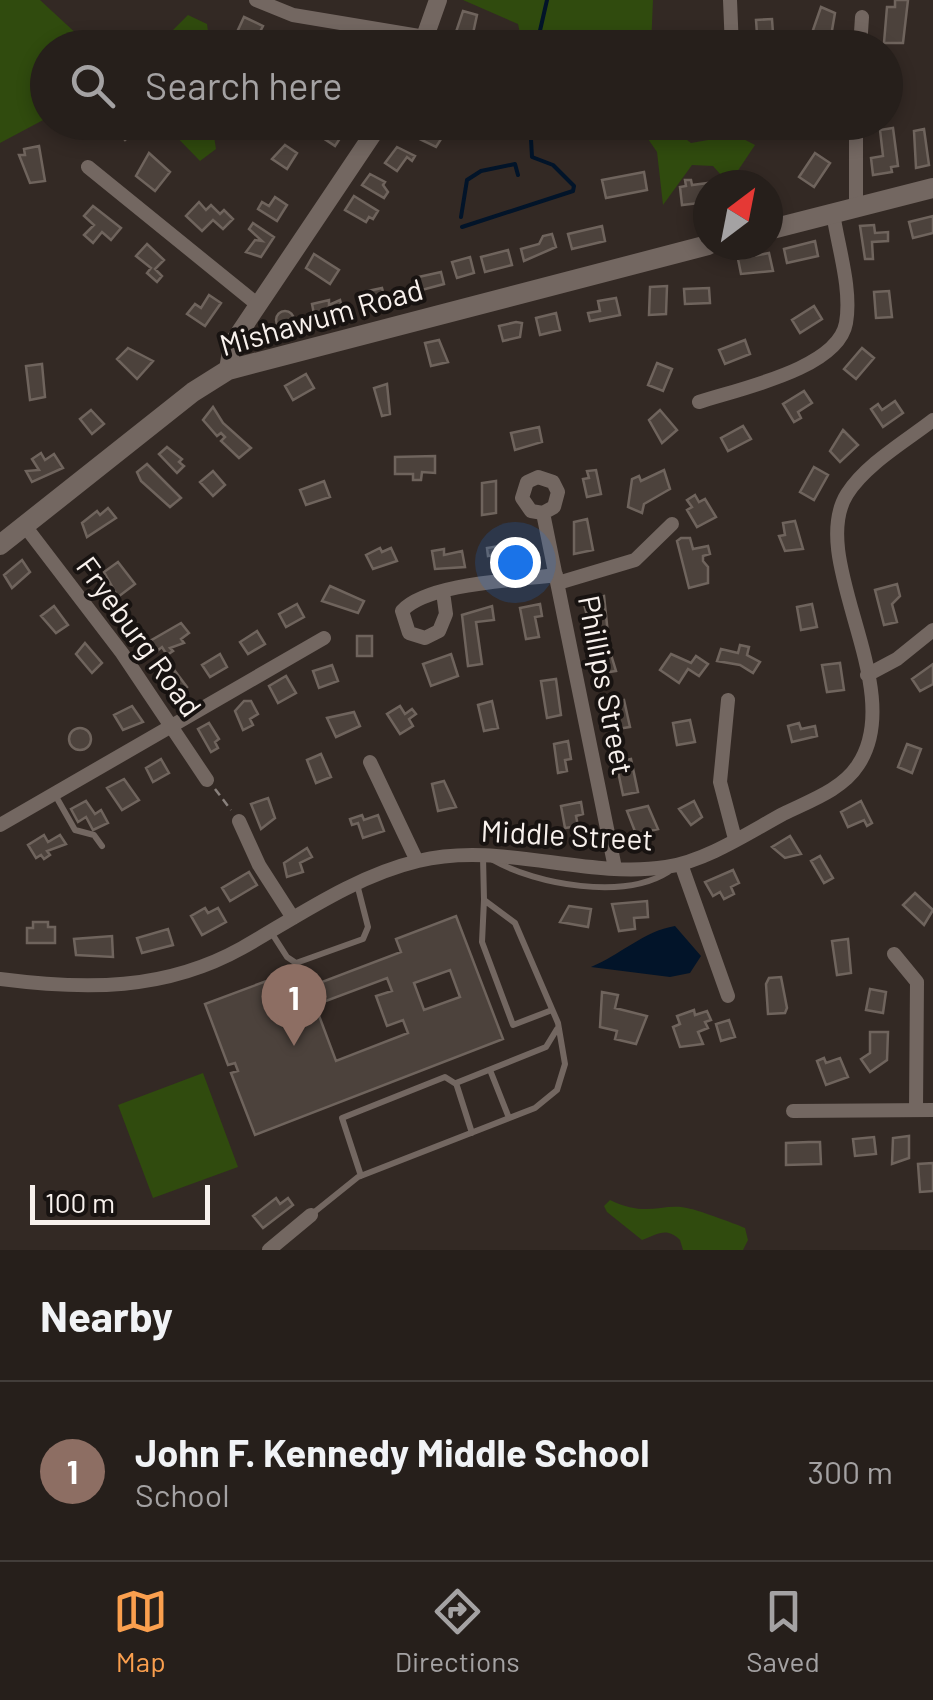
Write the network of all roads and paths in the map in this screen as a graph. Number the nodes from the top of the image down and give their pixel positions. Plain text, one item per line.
1 (256, 0) edge
2 (438, 0) edge
3 (730, 0) edge
4 (862, 17) dead end
5 (366, 30) edge
6 (427, 30) edge
7 (731, 30) edge
8 (861, 30) edge
9 (370, 140) edge
10 (856, 140) edge
11 (88, 167) dead end
12 (933, 188) edge
13 (856, 208) junction
14 (833, 213) junction
15 (783, 226) edge
16 (693, 249) edge
17 (258, 304) junction
18 (228, 370) junction
19 (699, 402) dead end
20 (933, 420) edge
21 (542, 513) dead end
22 (672, 524) dead end
23 (24, 526) junction
24 (0, 546) edge
25 (557, 579) junction
26 (444, 592) dead end
27 (933, 630) edge
28 (324, 638) dead end
29 (867, 674) junction
30 (728, 700) dead end
31 (169, 724) junction
32 (370, 762) dead end
33 (207, 780) joint
34 (53, 792) junction
35 (239, 821) joint
36 (0, 825) edge
37 (735, 838) junction
38 (102, 846) dead end
39 (483, 855) junction
40 (417, 861) junction
41 (681, 864) junction
42 (614, 868) junction
43 (357, 884) junction
44 (484, 900) junction
45 (293, 918) junction
46 (270, 931) junction
47 (894, 954) dead end
48 (0, 979) edge
49 (728, 996) dead end
50 (552, 1010) junction
51 (558, 1023) junction
52 (490, 1070) junction
53 (456, 1084) junction
54 (916, 1110) junction
55 (933, 1110) edge
56 (793, 1112) dead end
57 (509, 1118) junction
58 (472, 1132) junction
59 (361, 1176) junction
60 (311, 1215) joint
61 (269, 1250) edge

1 - 5 street
2 - 6 street
3 - 7 street
4 - 8 street
9 - 17 street
10 - 13 street
11 - 17 street
12 - 13 main road
13 - 14 main road
14 - 15 main road
14 - 19 street
16 - 18 main road, Mishawum Road
17 - 18 street
18 - 23 main road, Mishawum Road
20 - 29 street, Middle Street
21 - 25 street, Phillips Street
22 - 25 street
23 - 24 main road, Mishawum Road
23 - 31 street, Fryeburg Road
25 - 26 street
25 - 42 street, Phillips Street
27 - 29 street
28 - 31 street
29 - 37 street, Middle Street
30 - 37 street
31 - 33 street, Fryeburg Road
31 - 34 street
32 - 40 street
33 - 35 path
34 - 36 street
34 - 38 lane
35 - 45 street
37 - 41 street, Middle Street
39 - 40 street, Middle Street
39 - 41 lane
39 - 42 street, Middle Street
39 - 44 lane
40 - 43 street, Middle Street
41 - 42 street, Middle Street
41 - 49 street
43 - 45 street, Middle Street
43 - 46 lane
44 - 50 lane
44 - 50 lane
45 - 46 street, Middle Street
46 - 48 street, Middle Street
47 - 54 street
50 - 51 lane
51 - 52 lane
51 - 57 lane
52 - 53 lane
52 - 57 lane
53 - 58 lane
53 - 59 lane
54 - 55 street
54 - 56 street
57 - 58 lane
58 - 59 lane
59 - 60 lane
60 - 61 street

